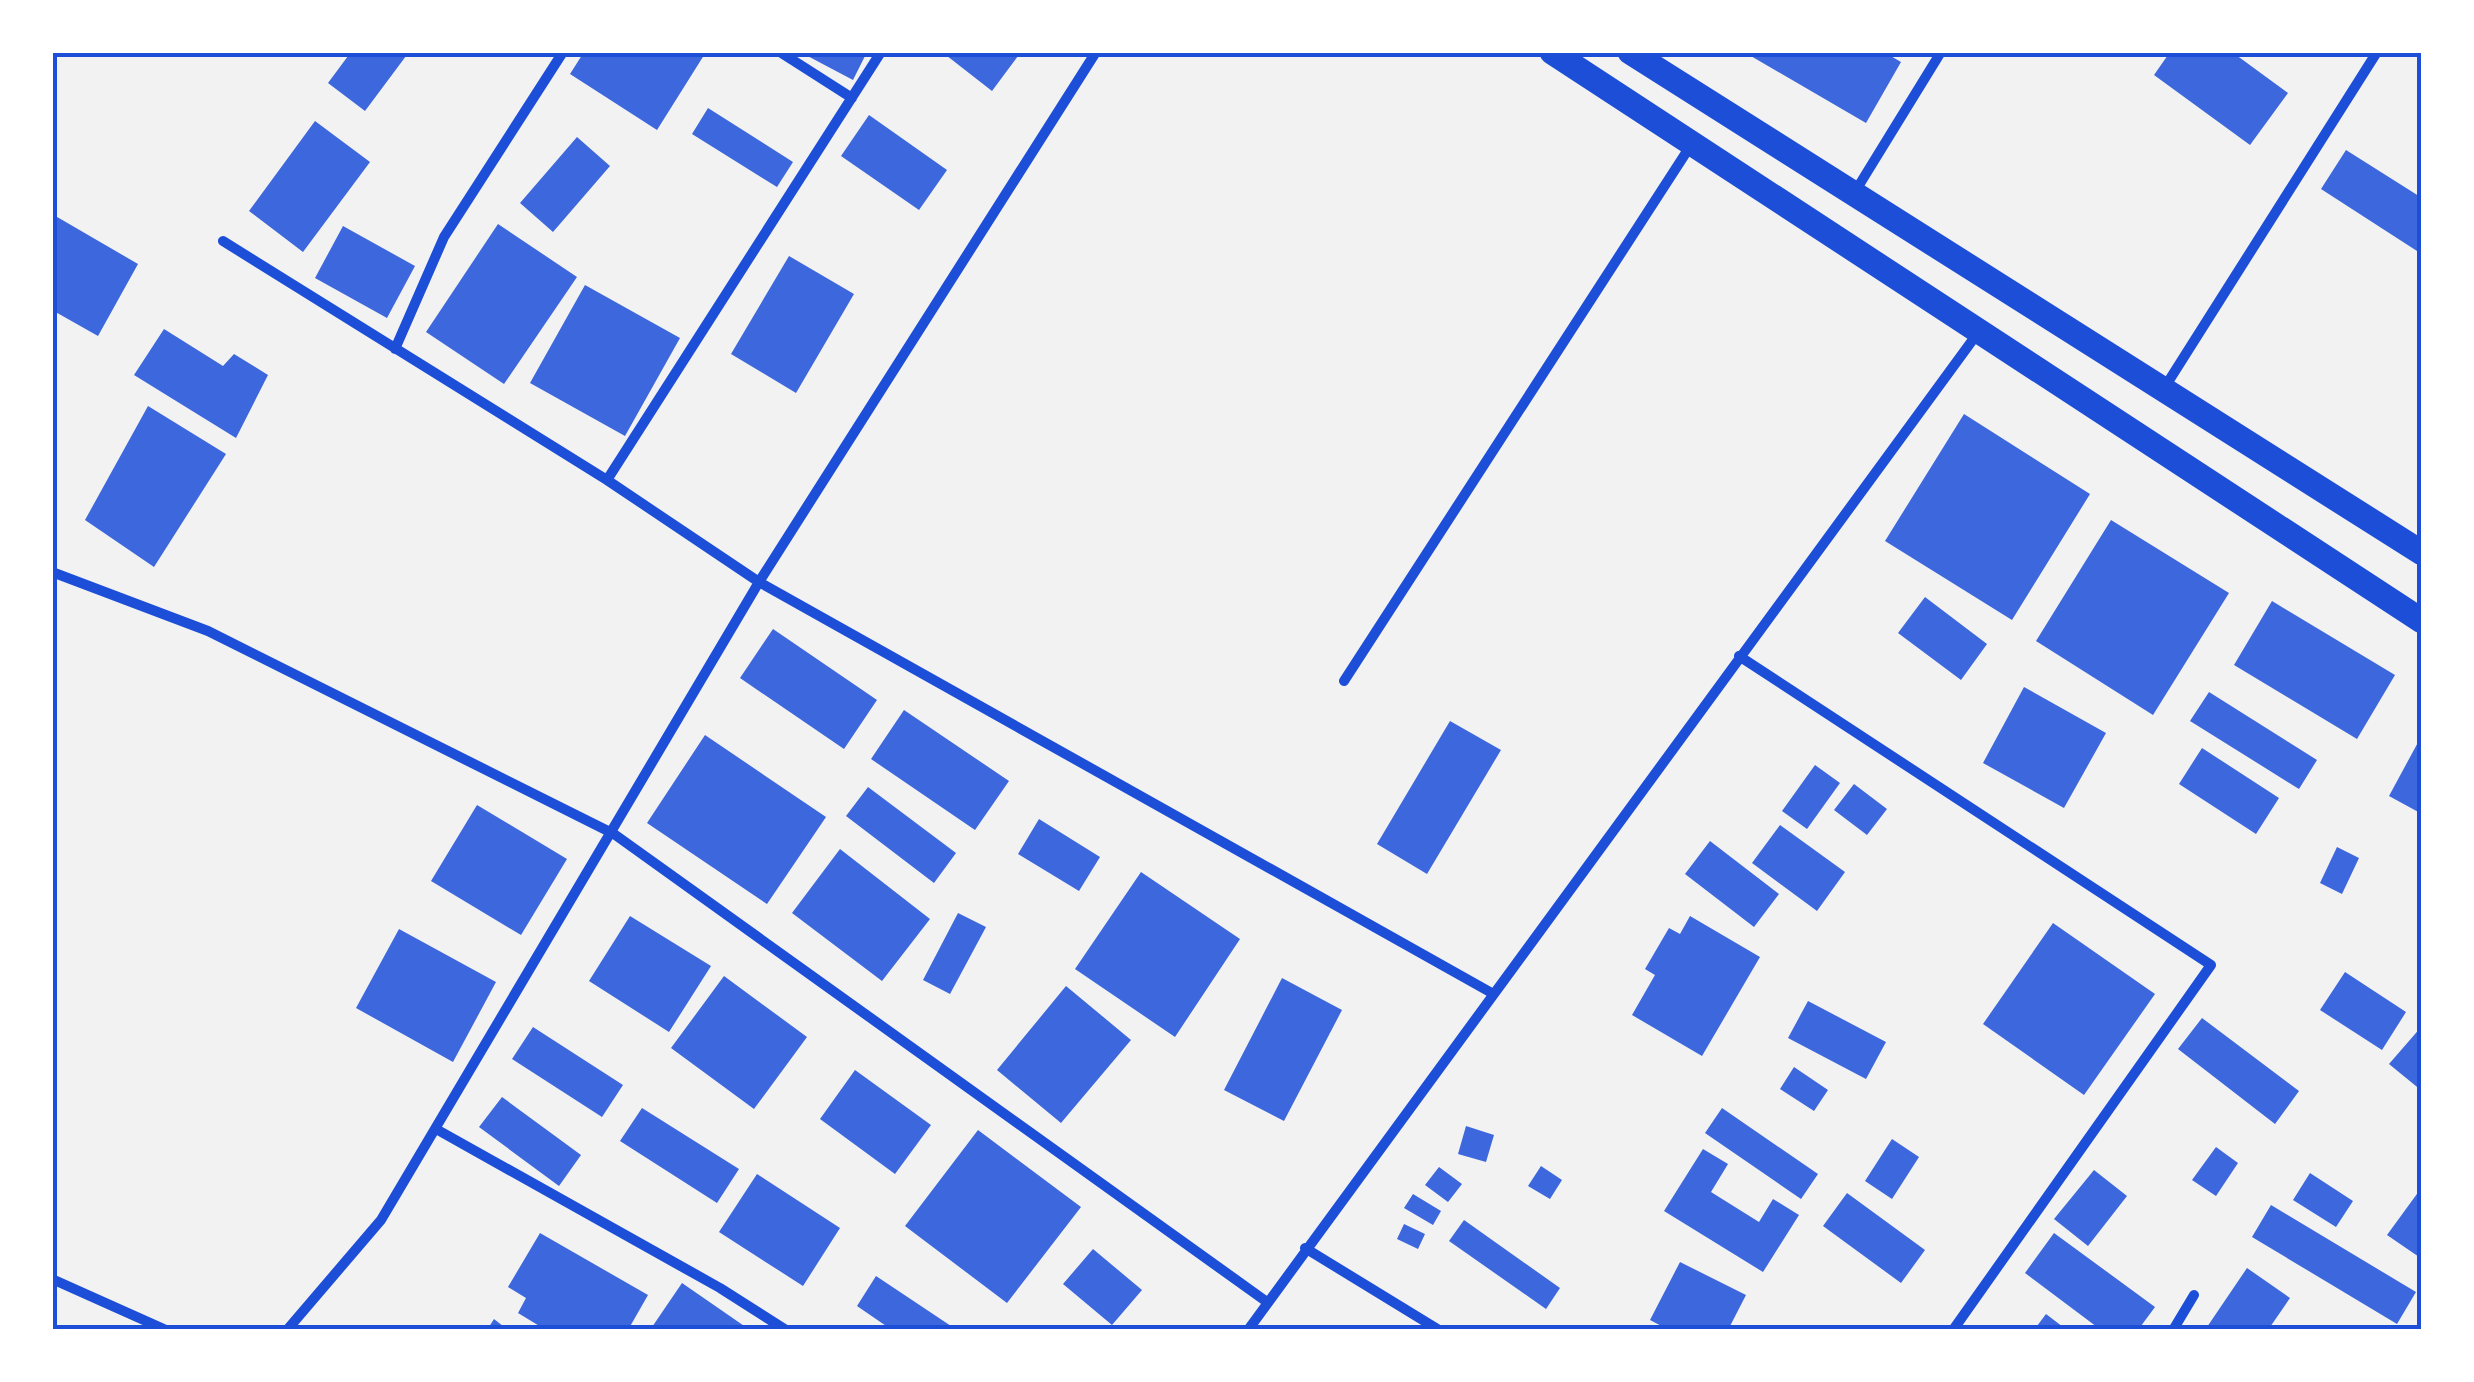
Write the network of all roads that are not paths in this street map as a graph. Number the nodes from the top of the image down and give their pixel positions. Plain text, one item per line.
1 (563, 52) edge
2 (780, 52) edge
3 (882, 52) edge
4 (1552, 52) edge
5 (1630, 52) edge
6 (1941, 52) edge
7 (2376, 52) edge
8 (1090, 55) edge
9 (852, 98) junction
10 (1692, 143) junction
11 (1852, 196) junction
12 (223, 241) dead end
13 (1978, 331) junction
14 (395, 348) junction
15 (2162, 390) junction
16 (607, 480) junction
17 (2422, 553) edge
18 (52, 572) edge
19 (759, 582) junction
20 (2422, 621) edge
21 (1739, 656) junction
22 (1344, 681) dead end
23 (614, 834) junction
24 (1490, 992) junction
25 (436, 1129) junction
26 (1305, 1248) junction
27 (52, 1279) edge
28 (2194, 1295) dead end
29 (1267, 1302) junction
30 (166, 1330) edge
31 (287, 1330) edge
32 (786, 1330) edge
33 (1248, 1330) edge
34 (1439, 1330) edge
35 (1952, 1330) edge
36 (2173, 1330) edge

1 - 14 street
2 - 9 street
3 - 9 street
4 - 10 main road
5 - 11 main road
6 - 11 street
7 - 15 street
8 - 19 street
9 - 16 street
10 - 13 main road
10 - 22 street
11 - 15 main road
12 - 14 street
13 - 20 main road
13 - 21 street
14 - 16 street
15 - 17 main road
16 - 19 street
18 - 23 street
19 - 23 street
19 - 24 street
21 - 24 street
21 - 35 street
23 - 25 street
23 - 29 street
24 - 26 street
25 - 31 street
25 - 32 street
26 - 29 street
26 - 34 street
27 - 30 street
28 - 36 street
29 - 33 street

